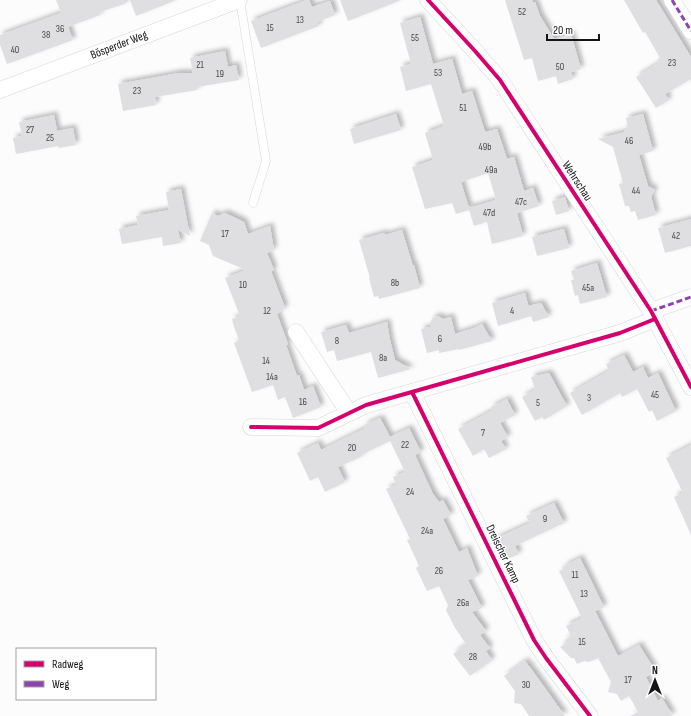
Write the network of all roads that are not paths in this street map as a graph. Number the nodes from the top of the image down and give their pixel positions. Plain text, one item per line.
1 (240, 0) edge
2 (428, 0) edge
3 (672, 0) edge
4 (691, 31) edge
5 (0, 90) edge
6 (253, 203) dead end
7 (691, 297) edge
8 (653, 315) junction
9 (296, 332) dead end
10 (691, 387) edge
11 (412, 392) junction
12 (349, 413) junction
13 (251, 427) dead end
14 (590, 716) edge

1 - 5 street, Bösperder Weg
1 - 6 lane
2 - 8 street, Wehrschau
3 - 4 street
7 - 8 street
8 - 10 street, Wehrschau
8 - 11 street
9 - 12 street
11 - 12 street
11 - 14 street, Dreischer Kamp
12 - 13 street

